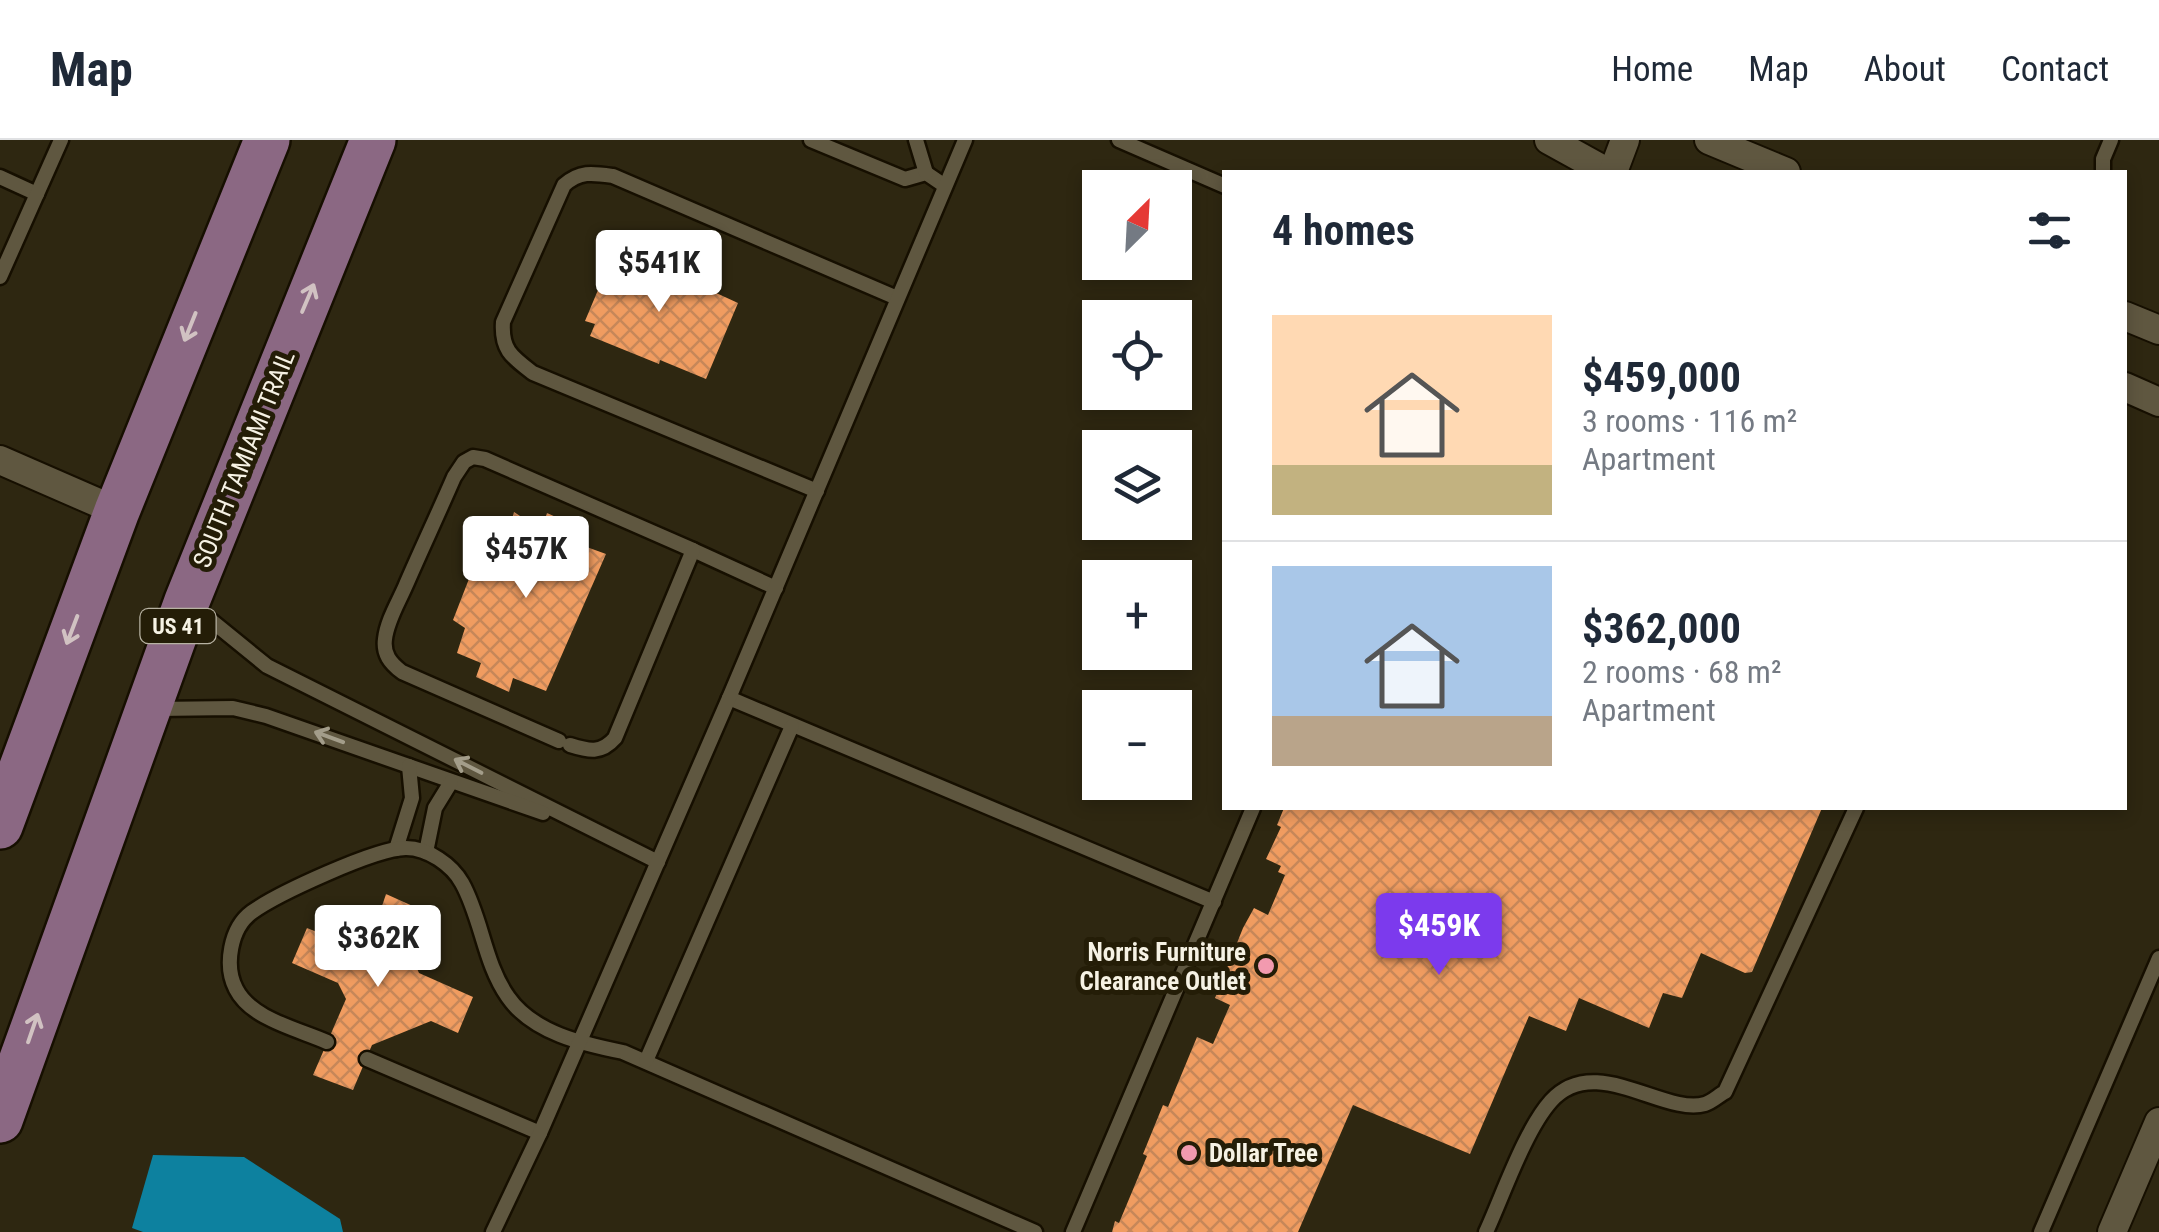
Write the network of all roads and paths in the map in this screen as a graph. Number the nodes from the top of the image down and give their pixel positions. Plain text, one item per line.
1 (61, 140) edge
2 (267, 140) edge
3 (374, 140) edge
4 (811, 140) edge
5 (916, 140) edge
6 (965, 140) edge
7 (1118, 140) edge
8 (1549, 140) edge
9 (1624, 140) edge
10 (1709, 140) edge
11 (2110, 140) edge
12 (1606, 170) edge
13 (1611, 170) edge
14 (1781, 170) edge
15 (2103, 170) edge
16 (926, 173) junction
17 (0, 177) edge
18 (1222, 185) edge
19 (945, 186) junction
20 (37, 194) junction
21 (0, 276) edge
22 (897, 298) junction
23 (2127, 317) edge
24 (2159, 330) edge
25 (2127, 389) edge
26 (2159, 402) edge
27 (0, 460) edge
28 (816, 492) junction
29 (117, 511) junction
30 (693, 550) junction
31 (776, 588) junction
32 (188, 600) junction
33 (729, 698) junction
34 (146, 709) junction
35 (792, 726) junction
36 (409, 766) junction
37 (451, 782) junction
38 (1252, 810) edge
39 (1855, 810) edge
40 (0, 826) edge
41 (586, 827) junction
42 (396, 849) junction
43 (426, 852) junction
44 (658, 862) junction
45 (1214, 902) junction
46 (2159, 958) edge
47 (327, 1042) dead end
48 (578, 1043) junction
49 (367, 1059) dead end
50 (646, 1062) junction
51 (0, 1120) edge
52 (2159, 1122) edge
53 (540, 1134) junction
54 (494, 1232) edge
55 (1035, 1232) edge
56 (1073, 1232) edge
57 (1486, 1232) edge
58 (2041, 1232) edge
59 (2112, 1232) edge

1 - 20 lane
2 -> 29 main road
32 -> 3 main road, SOUTH TAMIAMI TRAIL / US 41
4 - 16 lane
5 - 16 lane
6 - 19 lane
7 - 18 lane
8 - 12 street
9 - 13 street
10 - 14 street
11 - 15 lane
16 - 19 lane
17 - 20 lane
19 - 22 lane
20 - 21 lane
22 - 28 lane
22 - 28 lane
23 - 24 street
25 - 26 street
27 - 29 street
28 - 31 lane
29 -> 40 main road
30 - 30 lane
30 - 31 lane
31 - 33 lane
32 - 34 main road, SOUTH TAMIAMI TRAIL / US 41
41 -> 32 lane
33 - 35 lane
33 - 44 lane
36 -> 34 lane
51 -> 34 main road, SOUTH TAMIAMI TRAIL / US 41
35 - 45 lane
35 - 50 lane
36 - 37 lane
36 - 42 lane
37 - 41 lane
37 - 43 lane
38 - 45 lane
39 - 57 lane
41 - 44 lane
42 - 43 lane
42 - 47 lane
43 - 48 lane
44 - 48 lane
45 - 56 lane
46 - 58 lane
48 - 50 lane
48 - 53 lane
49 - 53 lane
50 - 55 lane
52 - 59 street
53 - 54 lane

